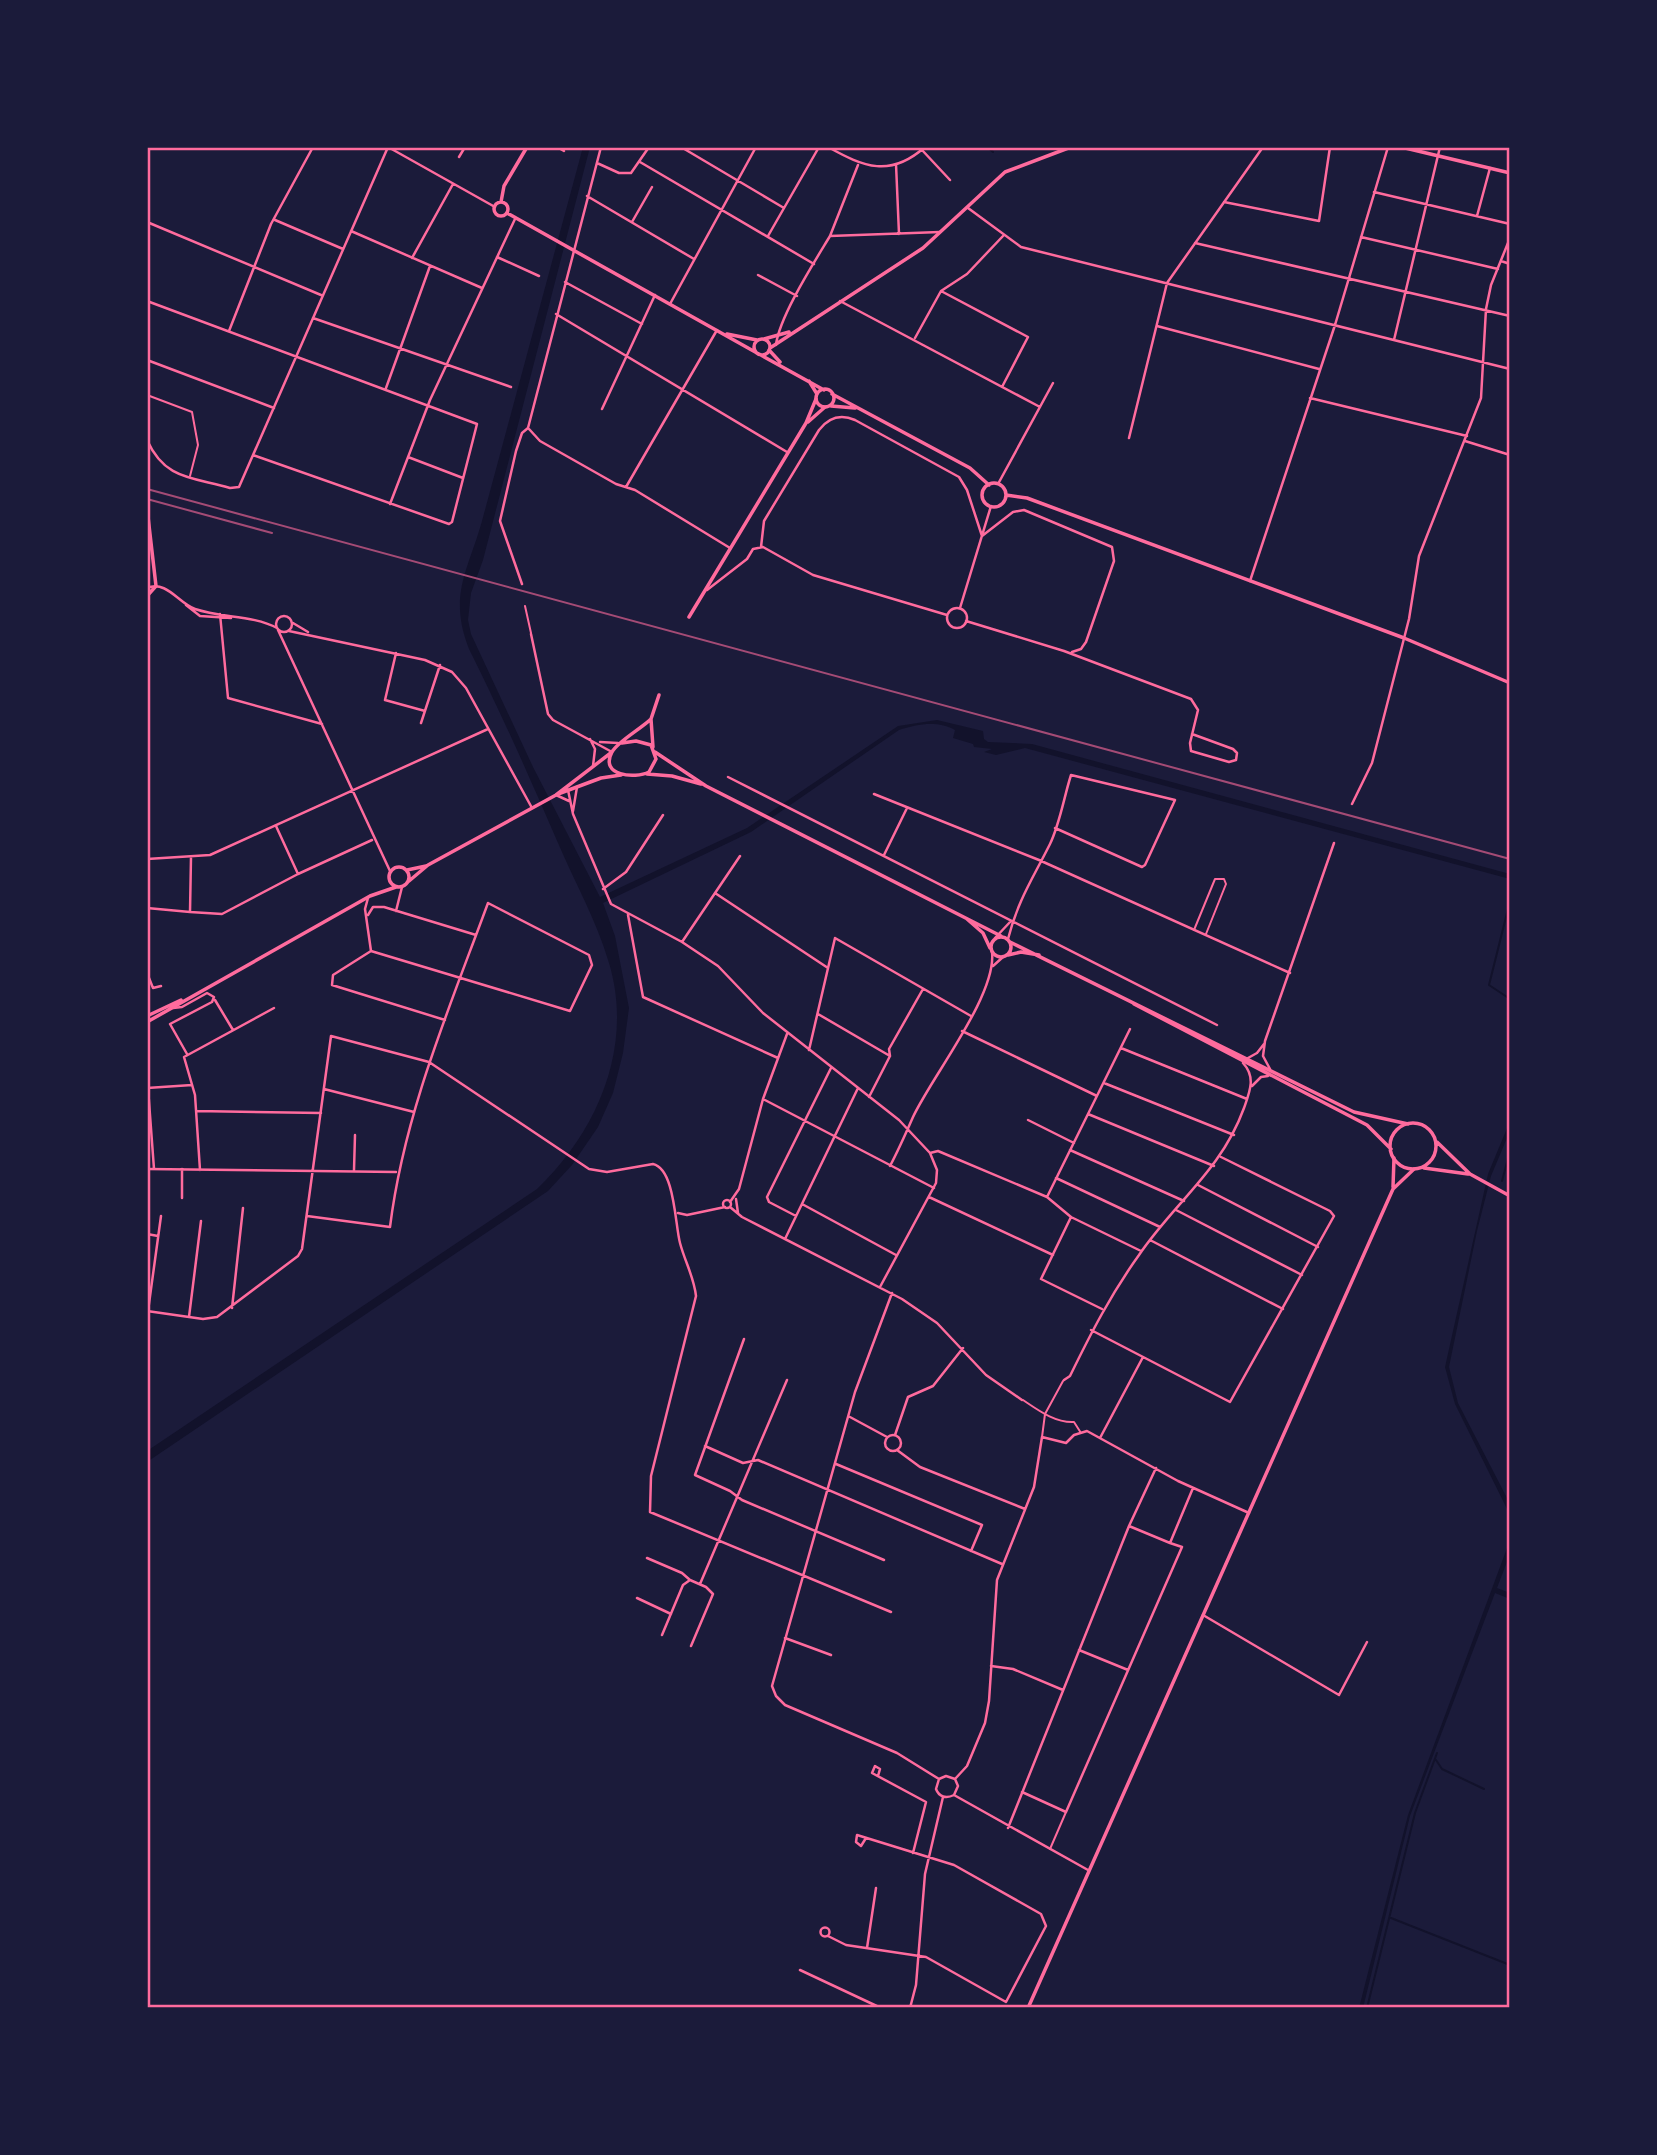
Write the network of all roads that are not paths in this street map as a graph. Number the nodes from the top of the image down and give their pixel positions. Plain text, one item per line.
1 (313, 147) edge
2 (388, 147) edge
3 (465, 147) edge
4 (527, 147) edge
5 (557, 147) edge
6 (601, 147) edge
7 (649, 147) edge
8 (681, 147) edge
9 (756, 147) edge
10 (819, 147) edge
11 (828, 147) edge
12 (1070, 147) edge
13 (1263, 147) edge
14 (1331, 147) edge
15 (1388, 147) edge
16 (1401, 147) edge
17 (1440, 147) edge
18 (924, 148) edge
19 (564, 151) dead end
20 (1438, 156) junction
21 (459, 157) dead end
22 (640, 162) junction
23 (597, 163) junction
24 (858, 164) junction
25 (896, 164) junction
26 (1490, 168) junction
27 (1510, 173) edge
28 (950, 180) dead end
29 (738, 181) junction
30 (453, 184) junction
31 (652, 187) dead end
32 (1374, 192) junction
33 (587, 196) junction
34 (501, 202) junction
35 (1224, 202) junction
36 (1426, 204) junction
37 (495, 207) junction
38 (784, 208) junction
39 (968, 208) junction
40 (722, 209) junction
41 (507, 213) junction
42 (1477, 216) junction
43 (274, 219) junction
44 (515, 219) junction
45 (147, 222) edge
46 (632, 222) junction
47 (1510, 224) edge
48 (351, 231) junction
49 (943, 232) junction
50 (899, 234) junction
51 (768, 236) junction
52 (830, 236) junction
53 (1003, 236) junction
54 (1360, 237) junction
55 (1510, 238) edge
56 (1195, 243) junction
57 (343, 249) junction
58 (571, 249) junction
59 (1415, 250) junction
60 (497, 257) junction
61 (412, 258) junction
62 (694, 259) junction
63 (1501, 261) junction
64 (814, 264) junction
65 (1510, 264) edge
66 (430, 266) junction
67 (254, 267) junction
68 (1498, 269) junction
69 (758, 275) dead end
70 (539, 276) dead end
71 (1348, 279) junction
72 (565, 281) junction
73 (1167, 283) junction
74 (482, 288) junction
75 (941, 291) junction
76 (1405, 293) junction
77 (323, 295) junction
78 (655, 295) junction
79 (797, 296) junction
80 (147, 301) edge
81 (840, 301) junction
82 (670, 304) junction
83 (1485, 311) junction
84 (556, 314) junction
85 (1510, 316) edge
86 (313, 318) junction
87 (642, 324) junction
88 (1335, 325) junction
89 (1157, 326) junction
90 (795, 330) junction
91 (229, 331) junction
92 (720, 331) junction
93 (777, 336) junction
94 (915, 339) junction
95 (758, 340) junction
96 (764, 340) junction
97 (1394, 340) junction
98 (776, 345) junction
99 (769, 349) junction
100 (400, 350) junction
101 (758, 354) junction
102 (297, 356) junction
103 (626, 357) junction
104 (147, 360) edge
105 (1482, 362) junction
106 (446, 365) junction
107 (784, 366) junction
108 (1320, 369) junction
109 (1510, 369) edge
110 (807, 379) junction
111 (1053, 383) dead end
112 (511, 387) dead end
113 (1002, 387) junction
114 (386, 389) junction
115 (824, 390) junction
116 (682, 391) junction
117 (832, 394) junction
118 (147, 395) edge
119 (817, 397) junction
120 (1310, 398) junction
121 (428, 405) junction
122 (827, 406) junction
123 (1040, 407) junction
124 (274, 408) junction
125 (602, 409) dead end
126 (862, 409) junction
127 (806, 423) junction
128 (528, 428) junction
129 (1467, 436) junction
130 (1129, 438) dead end
131 (147, 440) edge
132 (1465, 441) junction
133 (788, 453) junction
134 (253, 455) junction
135 (1510, 455) edge
136 (408, 457) junction
137 (189, 478) junction
138 (463, 478) junction
139 (998, 484) junction
140 (989, 485) junction
141 (626, 487) junction
142 (1006, 495) junction
143 (390, 503) junction
144 (991, 506) junction
145 (147, 508) edge
146 (982, 536) junction
147 (761, 547) junction
148 (730, 548) junction
149 (1250, 581) junction
150 (522, 584) dead end
151 (156, 586) junction
152 (147, 588) edge
153 (704, 593) junction
154 (147, 596) edge
155 (525, 606) dead end
156 (960, 608) junction
157 (947, 615) junction
158 (220, 616) junction
159 (689, 617) dead end
160 (278, 619) junction
161 (966, 621) junction
162 (258, 622) junction
163 (292, 622) junction
164 (278, 629) junction
165 (288, 631) junction
166 (531, 634) joint
167 (314, 635) junction
168 (1404, 638) junction
169 (286, 643) junction
170 (1064, 651) junction
171 (396, 653) junction
172 (440, 665) junction
173 (1510, 683) edge
174 (659, 695) dead end
175 (425, 711) junction
176 (651, 719) junction
177 (421, 723) dead end
178 (322, 724) junction
179 (488, 729) junction
180 (1192, 734) junction
181 (587, 737) junction
182 (622, 743) junction
183 (654, 750) junction
184 (612, 752) junction
185 (593, 766) junction
186 (621, 775) junction
187 (643, 775) junction
188 (728, 777) dead end
189 (570, 784) junction
190 (706, 786) junction
191 (578, 787) junction
192 (352, 791) junction
193 (568, 791) junction
194 (874, 794) dead end
195 (556, 795) junction
196 (570, 801) junction
197 (1352, 804) dead end
198 (908, 807) junction
199 (532, 808) junction
200 (573, 814) junction
201 (663, 815) dead end
202 (276, 826) junction
203 (1055, 828) junction
204 (374, 840) junction
205 (1334, 843) dead end
206 (884, 855) junction
207 (740, 856) dead end
208 (191, 857) junction
209 (147, 859) edge
210 (1039, 860) junction
211 (428, 865) junction
212 (407, 870) junction
213 (390, 871) junction
214 (298, 874) junction
215 (389, 880) junction
216 (409, 881) junction
217 (396, 887) junction
218 (402, 887) junction
219 (603, 889) junction
220 (381, 891) junction
221 (715, 893) junction
222 (370, 896) junction
223 (353, 905) junction
224 (147, 908) edge
225 (365, 909) junction
226 (396, 911) junction
227 (190, 912) junction
228 (628, 915) junction
229 (962, 915) junction
230 (367, 919) junction
231 (1011, 921) junction
232 (1194, 930) junction
233 (476, 935) junction
234 (1205, 935) junction
235 (998, 937) junction
236 (1009, 941) junction
237 (682, 942) junction
238 (371, 951) junction
239 (991, 951) junction
240 (1005, 956) junction
241 (1044, 957) junction
242 (828, 968) junction
243 (991, 969) junction
244 (147, 973) edge
245 (1290, 973) junction
246 (460, 978) junction
247 (211, 985) junction
248 (161, 986) dead end
249 (923, 989) junction
250 (1114, 993) junction
251 (214, 1000) junction
252 (274, 1008) dead end
253 (170, 1009) junction
254 (818, 1014) junction
255 (147, 1016) edge
256 (971, 1016) junction
257 (445, 1020) junction
258 (147, 1022) edge
259 (1217, 1025) dead end
260 (1130, 1029) dead end
261 (233, 1030) junction
262 (962, 1031) junction
263 (787, 1033) junction
264 (1265, 1041) junction
265 (1121, 1048) junction
266 (809, 1050) junction
267 (186, 1056) junction
268 (890, 1056) junction
269 (778, 1058) junction
270 (1248, 1058) junction
271 (1241, 1060) junction
272 (429, 1062) junction
273 (831, 1068) junction
274 (1270, 1069) junction
275 (1272, 1076) junction
276 (1104, 1082) junction
277 (192, 1085) junction
278 (147, 1088) edge
279 (858, 1088) junction
280 (324, 1089) junction
281 (1250, 1090) junction
282 (1097, 1096) junction
283 (869, 1097) junction
284 (1247, 1099) junction
285 (763, 1100) junction
286 (196, 1111) junction
287 (414, 1112) junction
288 (321, 1113) junction
289 (1088, 1114) junction
290 (1028, 1120) dead end
291 (805, 1121) junction
292 (1408, 1124) junction
293 (909, 1129) junction
294 (355, 1135) dead end
295 (1234, 1135) junction
296 (834, 1137) junction
297 (1435, 1140) junction
298 (1074, 1143) junction
299 (1391, 1149) junction
300 (1070, 1150) junction
301 (930, 1153) junction
302 (1221, 1157) junction
303 (1394, 1158) junction
304 (890, 1166) junction
305 (1214, 1166) junction
306 (1421, 1167) junction
307 (147, 1169) edge
308 (154, 1169) junction
309 (1414, 1169) junction
310 (181, 1170) junction
311 (200, 1170) junction
312 (313, 1171) junction
313 (354, 1171) junction
314 (397, 1172) junction
315 (1470, 1174) junction
316 (1056, 1178) junction
317 (1198, 1185) junction
318 (933, 1188) junction
319 (1393, 1189) junction
320 (1510, 1196) edge
321 (736, 1197) junction
322 (929, 1197) junction
323 (1047, 1197) junction
324 (182, 1198) dead end
325 (1184, 1201) junction
326 (730, 1204) junction
327 (802, 1205) junction
328 (725, 1207) junction
329 (243, 1208) dead end
330 (1176, 1210) junction
331 (678, 1213) junction
332 (738, 1213) junction
333 (161, 1216) dead end
334 (307, 1216) junction
335 (796, 1216) junction
336 (1071, 1217) junction
337 (201, 1221) dead end
338 (1160, 1227) junction
339 (147, 1234) edge
340 (158, 1236) junction
341 (785, 1238) junction
342 (1150, 1240) junction
343 (1318, 1247) junction
344 (1141, 1251) junction
345 (897, 1255) junction
346 (1053, 1255) junction
347 (1302, 1275) junction
348 (147, 1277) edge
349 (153, 1278) junction
350 (880, 1287) junction
351 (892, 1293) junction
352 (232, 1308) junction
353 (1102, 1309) junction
354 (1283, 1309) junction
355 (148, 1311) edge
356 (189, 1317) junction
357 (1091, 1330) junction
358 (744, 1339) dead end
359 (963, 1348) junction
360 (1143, 1357) junction
361 (787, 1380) dead end
362 (1064, 1380) joint
363 (1022, 1400) joint
364 (1045, 1414) junction
365 (850, 1417) junction
366 (1081, 1433) junction
367 (895, 1435) junction
368 (887, 1437) junction
369 (1042, 1437) junction
370 (1100, 1438) junction
371 (705, 1446) junction
372 (897, 1450) junction
373 (752, 1461) junction
374 (836, 1464) junction
375 (1156, 1468) junction
376 (1193, 1488) junction
377 (828, 1490) junction
378 (737, 1496) junction
379 (1024, 1509) junction
380 (1249, 1513) junction
381 (1129, 1526) junction
382 (817, 1530) junction
383 (718, 1541) junction
384 (1170, 1543) junction
385 (971, 1551) junction
386 (647, 1558) dead end
387 (884, 1560) dead end
388 (1002, 1564) junction
389 (803, 1574) junction
390 (690, 1580) junction
391 (700, 1584) junction
392 (637, 1598) dead end
393 (891, 1612) dead end
394 (671, 1614) junction
395 (1203, 1615) junction
396 (662, 1635) dead end
397 (785, 1638) junction
398 (1367, 1642) dead end
399 (691, 1646) dead end
400 (1079, 1650) junction
401 (831, 1656) dead end
402 (991, 1666) junction
403 (1128, 1670) junction
404 (1063, 1690) junction
405 (878, 1776) dead end
406 (939, 1779) junction
407 (955, 1779) junction
408 (1022, 1792) junction
409 (954, 1795) junction
410 (943, 1797) junction
411 (1066, 1812) junction
412 (1008, 1828) junction
413 (866, 1838) dead end
414 (1049, 1850) junction
415 (913, 1853) junction
416 (929, 1857) junction
417 (1089, 1871) junction
418 (876, 1888) dead end
419 (828, 1936) dead end
420 (867, 1948) junction
421 (918, 1956) junction
422 (800, 1970) dead end
423 (881, 2008) edge
424 (910, 2008) edge
425 (1028, 2008) edge

1 - 43 street
2 - 30 street
2 - 48 street
3 - 21 street
4 - 34 street
5 - 19 street
6 - 23 street
7 - 22 street
8 - 29 street
9 - 29 street
10 - 38 street
11 - 24 street
12 - 39 street
13 - 35 street
14 - 35 street
15 - 32 street
16 - 20 street
17 - 20 street
18 - 25 street
18 - 28 street
20 - 26 street
20 - 36 street
22 - 23 street
22 - 40 street
23 - 33 street
24 - 25 street
24 - 52 street
25 - 50 street
26 - 27 street
26 - 42 street
29 - 38 street
29 - 40 street
30 - 37 street
30 - 61 street
31 - 46 street
32 - 36 street
32 - 54 street
33 - 46 street
33 - 58 street
34 - 37 street
34 - 41 street
35 - 56 street
36 - 42 street
36 - 59 street
37 - 41 street
38 - 51 street
39 - 49 street
39 - 53 street
40 - 51 street
40 - 62 street
41 - 44 street
42 - 47 street
43 - 57 street
43 - 67 street
44 - 58 street
44 - 60 street
45 - 67 street
46 - 62 street
48 - 57 street
48 - 61 street
49 - 50 street
49 - 81 street
50 - 52 street
51 - 64 street
52 - 64 street
53 - 73 street
53 - 75 street
54 - 59 street
54 - 71 street
55 - 63 street
56 - 71 street
56 - 73 street
57 - 77 street
58 - 72 street
58 - 78 street
59 - 68 street
59 - 76 street
60 - 70 street
60 - 74 street
61 - 66 street
62 - 82 street
63 - 65 street
63 - 68 street
64 - 79 street
66 - 74 street
66 - 100 street
67 - 77 street
67 - 91 street
68 - 83 street
69 - 79 street
71 - 76 street
71 - 88 street
72 - 84 street
72 - 87 street
73 - 88 street
73 - 89 street
74 - 106 street
75 - 94 street
75 - 113 street
76 - 83 street
76 - 97 street
77 - 86 street
78 - 82 street
78 - 87 street
79 - 93 street
80 - 91 street
81 - 90 street
81 - 94 street
82 - 92 street
83 - 85 street
83 - 105 street
84 - 103 street
84 - 128 street
86 - 100 street
86 - 102 street
87 - 103 street
88 - 97 street
88 - 108 street
89 - 108 street
89 - 130 street
90 - 93 street
90 - 98 street
91 - 102 street
92 - 95 street
92 - 101 street
92 - 116 street
93 - 96 street
93 - 98 street
94 - 113 street
95 - 96 street
95 - 101 street
96 - 99 street
97 - 105 street
98 - 99 street
99 - 101 street
99 - 107 street
100 - 106 street
100 - 114 street
101 - 107 street
102 - 114 street
102 - 124 street
103 - 116 street
103 - 125 street
104 - 124 street
105 - 109 street
105 - 129 street
106 - 112 street
106 - 121 street
107 - 110 street
108 - 120 street
110 - 115 street
110 - 119 street
111 - 123 street
113 - 123 street
114 - 121 street
115 - 117 street
115 - 119 street
116 - 133 street
116 - 141 street
117 - 122 street
117 - 126 street
118 - 137 street
119 - 122 street
119 - 127 street
120 - 129 street
120 - 149 street
121 - 136 street
121 - 138 street
122 - 126 street
122 - 127 street
123 - 139 street
124 - 134 street
126 - 140 street
127 - 133 street
128 - 141 street
128 - 150 street
129 - 132 street
131 - 137 street
132 - 135 street
132 - 168 street
133 - 148 street
134 - 137 street
134 - 143 street
136 - 138 street
136 - 143 street
138 - 143 street
139 - 140 street
139 - 142 street
140 - 144 street
141 - 148 street
142 - 144 street
142 - 149 street
144 - 146 street
145 - 151 street
146 - 147 street
146 - 156 street
146 - 170 street
147 - 153 street
147 - 157 street
148 - 153 street
149 - 168 street
151 - 152 street
151 - 154 street
151 - 158 street
153 - 159 street
155 - 166 street
156 - 157 street
156 - 161 street
157 - 161 street
158 - 162 street
158 - 178 street
160 - 162 street
160 - 163 street
160 - 164 street
161 - 170 street
162 - 164 street
163 - 165 street
163 - 167 street
164 - 165 street
164 - 169 street
165 - 167 street
165 - 169 street
166 - 181 street
167 - 171 street
168 - 173 street
168 - 197 street
169 - 178 street
170 - 180 street
171 - 172 street
171 - 175 street
172 - 175 street
172 - 179 street
174 - 176 street
175 - 177 street
176 - 182 street
176 - 183 street
178 - 192 street
179 - 192 street
179 - 199 street
180 - 180 street
181 - 182 street
181 - 184 street
181 - 185 street
182 - 183 street
182 - 184 street
183 - 187 street
183 - 190 street
184 - 185 street
184 - 186 street
185 - 189 street
186 - 187 street
186 - 191 street
187 - 190 street
188 - 206 street
189 - 193 street
189 - 195 street
190 - 229 street
191 - 193 street
191 - 200 street
192 - 202 street
192 - 204 street
193 - 195 street
193 - 196 street
194 - 198 street
195 - 196 street
195 - 199 street
196 - 200 street
198 - 206 street
198 - 210 street
199 - 211 street
200 - 219 street
201 - 219 street
202 - 208 street
202 - 214 street
203 - 203 street
203 - 210 street
204 - 213 street
204 - 214 street
205 - 245 street
206 - 231 street
207 - 221 street
208 - 209 street
208 - 227 street
210 - 231 street
210 - 232 street
211 - 212 street
211 - 216 street
212 - 213 street
212 - 216 street
213 - 215 street
214 - 227 street
215 - 217 street
215 - 220 street
216 - 218 street
217 - 218 street
217 - 220 street
218 - 226 street
219 - 228 street
220 - 222 street
221 - 237 street
221 - 242 street
222 - 223 street
222 - 225 street
223 - 225 street
223 - 247 street
224 - 227 street
225 - 230 street
226 - 230 street
226 - 233 street
228 - 237 street
228 - 269 street
229 - 235 street
229 - 239 street
230 - 238 street
231 - 235 street
231 - 236 street
231 - 259 street
232 - 234 street
232 - 234 street
233 - 246 street
233 - 246 street
234 - 245 street
235 - 236 street
235 - 239 street
236 - 240 street
236 - 241 street
237 - 263 street
238 - 246 street
238 - 257 street
239 - 240 street
239 - 243 street
240 - 241 street
240 - 243 street
241 - 250 street
242 - 249 street
242 - 254 street
243 - 256 street
244 - 248 street
245 - 264 street
246 - 257 street
247 - 253 street
247 - 255 street
249 - 256 street
249 - 268 street
250 - 270 street
250 - 271 street
251 - 253 street
251 - 261 street
251 - 267 street
252 - 261 street
253 - 258 street
254 - 266 street
254 - 268 street
256 - 262 street
257 - 272 street
260 - 265 street
261 - 267 street
262 - 282 street
262 - 293 street
263 - 266 street
263 - 269 street
264 - 270 street
264 - 274 street
265 - 276 street
265 - 284 street
266 - 273 street
267 - 277 street
268 - 283 street
269 - 285 street
270 - 274 street
271 - 275 street
271 - 281 street
272 - 280 street
272 - 287 street
272 - 331 street
273 - 279 street
273 - 291 street
274 - 292 street
275 - 281 street
275 - 299 street
276 - 282 street
276 - 295 street
277 - 278 street
277 - 286 street
278 - 308 street
279 - 283 street
279 - 296 street
280 - 287 street
280 - 288 street
281 - 284 street
282 - 289 street
283 - 293 street
284 - 295 street
285 - 291 street
285 - 321 street
286 - 288 street
286 - 311 street
287 - 314 street
288 - 312 street
289 - 298 street
289 - 305 street
290 - 298 street
291 - 296 street
291 - 335 street
292 - 297 street
292 - 299 street
293 - 301 street
293 - 304 street
294 - 313 street
295 - 302 street
296 - 304 street
296 - 327 street
297 - 306 street
297 - 315 street
298 - 300 street
299 - 303 street
300 - 316 street
300 - 325 street
301 - 318 street
301 - 323 street
302 - 305 street
302 - 343 street
303 - 309 street
303 - 319 street
304 - 318 street
305 - 317 street
306 - 309 street
306 - 315 street
307 - 308 street
308 - 310 street
309 - 319 street
310 - 311 street
310 - 324 street
311 - 312 street
312 - 313 street
312 - 334 street
313 - 314 street
314 - 334 street
315 - 320 street
316 - 323 street
316 - 338 street
317 - 325 street
317 - 343 street
318 - 322 street
319 - 380 street
321 - 326 street
321 - 332 street
322 - 345 street
322 - 346 street
323 - 336 street
325 - 330 street
326 - 328 street
326 - 328 street
326 - 332 street
327 - 335 street
327 - 345 street
328 - 331 street
329 - 352 street
330 - 338 street
330 - 347 street
331 - 383 street
332 - 341 street
333 - 340 street
334 - 352 street
335 - 341 street
336 - 344 street
336 - 346 street
337 - 356 street
338 - 342 street
339 - 340 street
340 - 349 street
341 - 350 street
342 - 344 street
342 - 354 street
343 - 347 street
344 - 353 street
345 - 350 street
346 - 353 street
347 - 354 street
348 - 349 street
349 - 355 street
350 - 351 street
351 - 359 street
351 - 365 street
352 - 356 street
353 - 357 street
354 - 360 street
355 - 356 street
357 - 360 street
357 - 362 street
358 - 371 street
359 - 363 street
359 - 367 street
360 - 370 street
361 - 373 street
362 - 364 street
363 - 364 street
364 - 366 street
364 - 369 street
365 - 368 street
365 - 374 street
366 - 369 street
366 - 370 street
367 - 368 street
367 - 372 street
368 - 372 street
369 - 379 street
370 - 375 street
371 - 373 street
371 - 378 street
372 - 379 street
373 - 377 street
373 - 378 street
374 - 377 street
374 - 385 street
375 - 376 street
375 - 381 street
376 - 380 street
376 - 384 street
377 - 382 street
377 - 385 street
378 - 382 street
378 - 383 street
379 - 388 street
380 - 395 street
381 - 384 street
381 - 400 street
382 - 387 street
382 - 389 street
383 - 389 street
383 - 391 street
384 - 403 street
385 - 388 street
386 - 390 street
388 - 402 street
389 - 393 street
389 - 397 street
390 - 391 street
390 - 394 street
391 - 399 street
392 - 394 street
394 - 396 street
395 - 398 street
395 - 417 street
397 - 401 street
397 - 406 street
400 - 403 street
400 - 404 street
402 - 404 street
402 - 407 street
403 - 411 street
404 - 408 street
405 - 415 street
406 - 407 street
406 - 410 street
407 - 409 street
408 - 411 street
408 - 412 street
409 - 410 street
409 - 412 street
410 - 416 street
411 - 414 street
412 - 414 street
413 - 415 street
414 - 417 street
415 - 416 street
416 - 421 street
416 - 421 street
417 - 425 street
418 - 420 street
419 - 420 street
420 - 421 street
421 - 424 street
422 - 423 street

